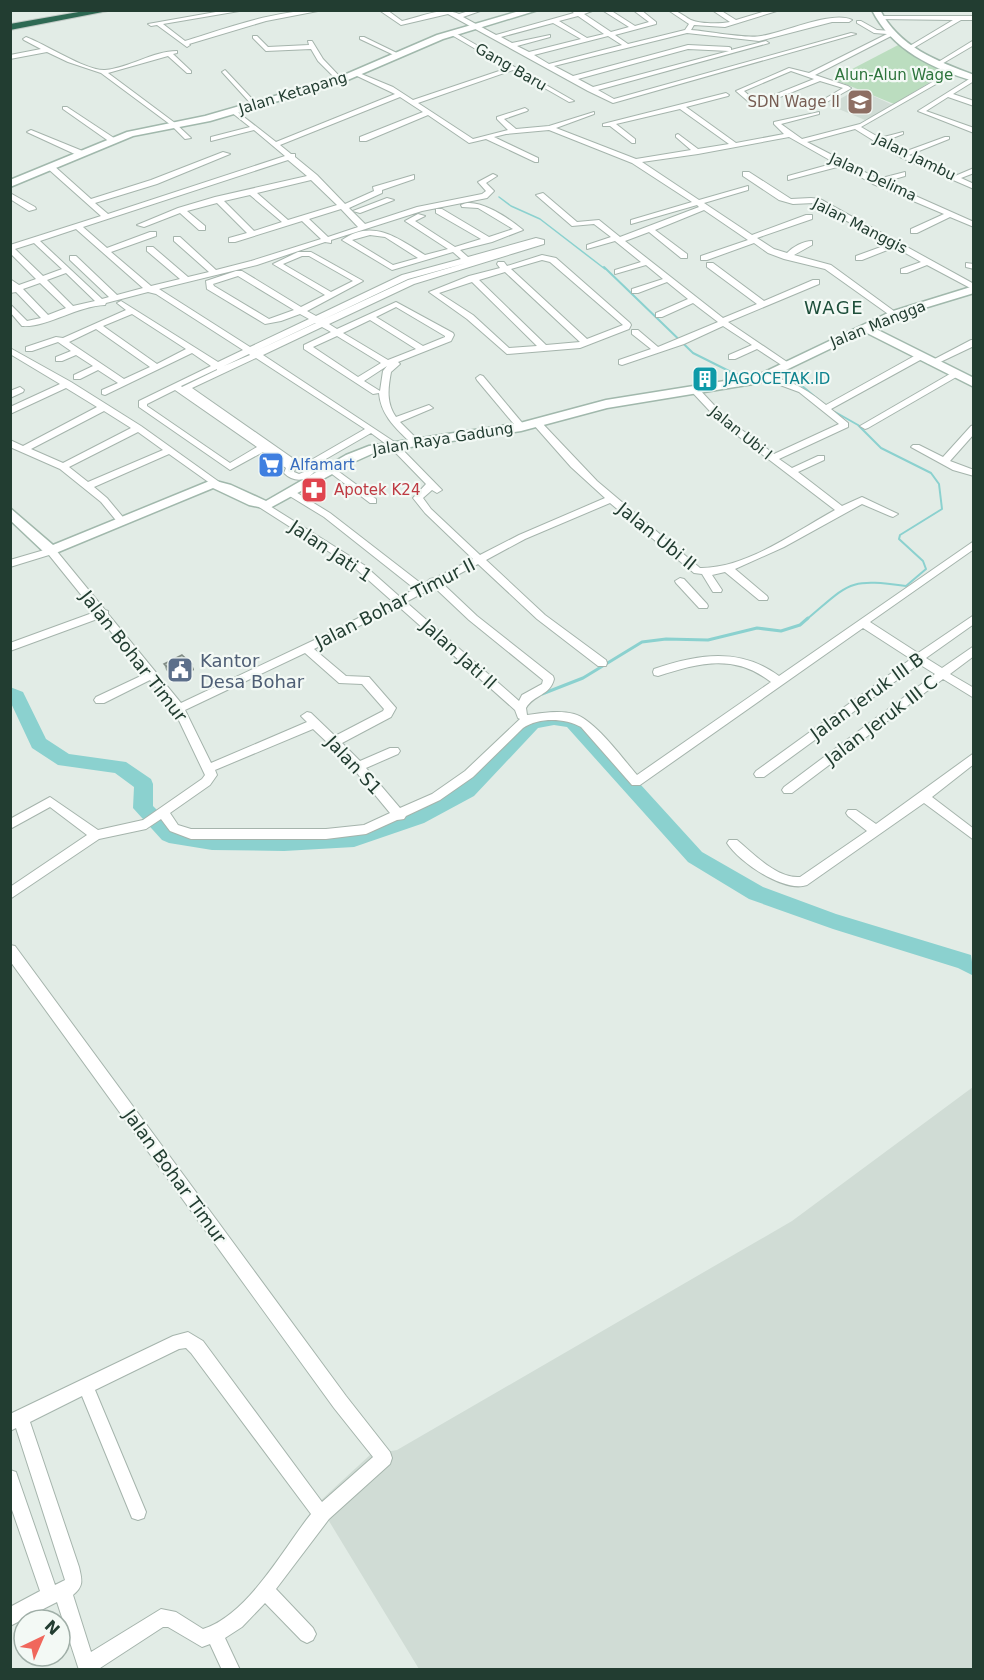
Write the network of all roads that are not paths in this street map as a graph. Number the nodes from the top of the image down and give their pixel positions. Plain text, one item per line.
1 (88, 10) edge
2 (108, 10) edge
3 (244, 10) edge
4 (320, 10) edge
5 (382, 10) edge
6 (414, 10) edge
7 (534, 10) edge
8 (592, 10) edge
9 (605, 10) edge
10 (636, 10) edge
11 (671, 10) edge
12 (678, 10) edge
13 (715, 10) edge
14 (777, 10) edge
15 (962, 10) edge
16 (447, 11) edge
17 (479, 11) edge
18 (974, 11) edge
19 (575, 12) edge
20 (215, 15) junction
21 (878, 16) edge
22 (456, 17) junction
23 (424, 18) junction
24 (959, 18) junction
25 (974, 18) edge
26 (186, 19) junction
27 (849, 19) junction
28 (260, 20) junction
29 (555, 21) junction
30 (861, 21) junction
31 (735, 22) junction
32 (694, 23) junction
33 (10, 25) edge
34 (194, 25) dead end
35 (474, 27) junction
36 (533, 27) junction
37 (634, 28) junction
38 (724, 28) junction
39 (236, 29) junction
40 (202, 30) dead end
41 (687, 30) junction
42 (452, 33) junction
43 (891, 33) junction
44 (610, 34) junction
45 (853, 34) dead end
46 (211, 36) junction
47 (548, 36) junction
48 (255, 37) dead end
49 (494, 37) junction
50 (362, 38) dead end
51 (26, 39) dead end
52 (586, 40) junction
53 (763, 41) junction
54 (974, 42) edge
55 (627, 45) junction
56 (510, 46) junction
57 (562, 46) junction
58 (910, 48) junction
59 (47, 50) junction
60 (738, 50) junction
61 (785, 54) junction
62 (398, 55) junction
63 (526, 55) junction
64 (10, 57) edge
65 (647, 58) junction
66 (938, 64) junction
67 (547, 66) junction
68 (513, 68) junction
69 (666, 69) junction
70 (955, 71) junction
71 (103, 72) junction
72 (189, 72) dead end
73 (225, 72) dead end
74 (357, 74) junction
75 (811, 74) junction
76 (821, 78) junction
77 (974, 78) edge
78 (570, 79) junction
79 (340, 80) junction
80 (686, 82) junction
81 (590, 90) junction
82 (400, 94) junction
83 (947, 94) junction
84 (726, 95) dead end
85 (571, 101) dead end
86 (413, 102) junction
87 (823, 102) dead end
88 (974, 104) edge
89 (255, 105) junction
90 (682, 107) junction
91 (65, 108) dead end
92 (525, 110) dead end
93 (233, 111) junction
94 (430, 112) junction
95 (592, 113) dead end
96 (817, 113) dead end
97 (173, 124) junction
98 (856, 127) junction
99 (255, 128) junction
100 (550, 128) junction
101 (514, 131) junction
102 (974, 131) edge
103 (31, 132) dead end
104 (901, 133) dead end
105 (790, 135) junction
106 (678, 136) dead end
107 (187, 138) dead end
108 (489, 138) junction
109 (947, 138) dead end
110 (113, 140) junction
111 (213, 140) dead end
112 (363, 140) dead end
113 (632, 141) dead end
114 (801, 141) junction
115 (879, 141) junction
116 (276, 144) junction
117 (735, 145) junction
118 (698, 152) junction
119 (81, 153) junction
120 (226, 154) dead end
121 (903, 155) junction
122 (291, 156) junction
123 (535, 160) dead end
124 (635, 161) junction
125 (841, 164) junction
126 (50, 167) junction
127 (974, 170) edge
128 (746, 174) dead end
129 (902, 174) dead end
130 (493, 176) dead end
131 (314, 177) junction
132 (411, 177) dead end
133 (791, 178) dead end
134 (955, 178) junction
135 (876, 182) junction
136 (10, 184) edge
137 (974, 187) edge
138 (745, 188) dead end
139 (252, 193) junction
140 (10, 195) edge
141 (540, 195) dead end
142 (218, 200) junction
143 (390, 200) dead end
144 (696, 201) junction
145 (89, 202) junction
146 (705, 207) junction
147 (32, 209) dead end
148 (346, 209) junction
149 (181, 210) junction
150 (439, 211) junction
151 (951, 214) junction
152 (107, 217) junction
153 (809, 217) dead end
154 (303, 218) junction
155 (634, 222) dead end
156 (287, 223) junction
157 (141, 225) dead end
158 (974, 225) edge
159 (77, 226) junction
160 (202, 228) dead end
161 (364, 228) junction
162 (655, 228) junction
163 (914, 231) dead end
164 (153, 234) dead end
165 (253, 234) junction
166 (177, 239) dead end
167 (618, 239) junction
168 (753, 239) junction
169 (36, 240) junction
170 (232, 240) dead end
171 (328, 240) junction
172 (489, 240) junction
173 (809, 243) dead end
174 (896, 244) junction
175 (590, 247) dead end
176 (10, 248) edge
177 (150, 249) dead end
178 (455, 250) junction
179 (105, 251) junction
180 (773, 252) junction
181 (684, 256) dead end
182 (764, 256) dead end
183 (787, 257) junction
184 (73, 258) dead end
185 (424, 258) junction
186 (704, 258) dead end
187 (859, 258) dead end
188 (469, 261) junction
189 (648, 262) junction
190 (928, 262) junction
191 (710, 266) dead end
192 (505, 268) junction
193 (67, 270) junction
194 (618, 272) dead end
195 (904, 272) dead end
196 (215, 273) junction
197 (472, 278) junction
198 (42, 279) junction
199 (669, 279) junction
200 (186, 280) junction
201 (10, 281) edge
202 (816, 282) dead end
203 (974, 289) edge
204 (14, 290) edge
205 (150, 290) junction
206 (635, 291) dead end
207 (330, 295) junction
208 (695, 299) junction
209 (364, 300) junction
210 (118, 301) junction
211 (102, 303) junction
212 (763, 304) junction
213 (10, 306) edge
214 (71, 309) junction
215 (299, 310) junction
216 (131, 311) junction
217 (894, 314) junction
218 (659, 315) dead end
219 (369, 316) junction
220 (314, 318) junction
221 (47, 319) junction
222 (723, 322) junction
223 (322, 324) junction
224 (97, 326) junction
225 (864, 327) junction
226 (335, 332) junction
227 (635, 332) dead end
228 (63, 341) junction
229 (974, 342) edge
230 (586, 343) junction
231 (757, 346) junction
232 (543, 347) junction
233 (29, 349) dead end
234 (10, 350) edge
235 (192, 350) junction
236 (657, 350) junction
237 (77, 351) junction
238 (253, 352) junction
239 (417, 352) junction
240 (732, 357) dead end
241 (919, 357) junction
242 (59, 359) dead end
243 (622, 362) dead end
244 (387, 363) junction
245 (931, 363) junction
246 (786, 364) junction
247 (99, 366) junction
248 (156, 367) junction
249 (219, 368) junction
250 (955, 374) junction
251 (765, 376) junction
252 (77, 377) dead end
253 (480, 378) dead end
254 (358, 380) junction
255 (973, 382) edge
256 (124, 383) junction
257 (68, 384) junction
258 (175, 386) junction
259 (20, 390) dead end
260 (695, 390) junction
261 (105, 392) dead end
262 (376, 392) dead end
263 (10, 395) edge
264 (104, 407) junction
265 (829, 407) dead end
266 (429, 408) dead end
267 (10, 411) edge
268 (221, 416) junction
269 (393, 421) junction
270 (538, 424) junction
271 (865, 426) dead end
272 (520, 427) junction
273 (138, 428) junction
274 (974, 428) edge
275 (371, 429) junction
276 (10, 443) edge
277 (417, 444) junction
278 (393, 445) junction
279 (264, 447) junction
280 (916, 447) dead end
281 (22, 450) junction
282 (171, 450) junction
283 (772, 458) junction
284 (821, 458) dead end
285 (944, 462) junction
286 (63, 467) junction
287 (331, 469) junction
288 (791, 472) junction
289 (309, 473) junction
290 (974, 473) edge
291 (217, 484) junction
292 (88, 486) junction
293 (291, 493) junction
294 (611, 499) junction
295 (373, 501) dead end
296 (262, 505) junction
297 (840, 509) junction
298 (10, 512) edge
299 (893, 514) dead end
300 (122, 522) junction
301 (974, 544) edge
302 (51, 551) junction
303 (478, 560) junction
304 (10, 564) edge
305 (727, 568) junction
306 (702, 572) junction
307 (434, 581) junction
308 (420, 588) junction
309 (717, 590) dead end
310 (763, 598) dead end
311 (399, 600) junction
312 (703, 606) dead end
313 (104, 614) junction
314 (974, 618) edge
315 (863, 623) junction
316 (10, 647) edge
317 (307, 649) junction
318 (974, 650) edge
319 (919, 659) junction
320 (603, 663) dead end
321 (658, 672) dead end
322 (942, 674) junction
323 (152, 675) junction
324 (779, 682) junction
325 (974, 694) edge
326 (100, 700) dead end
327 (179, 708) junction
328 (519, 708) junction
329 (528, 720) junction
330 (334, 742) junction
331 (394, 751) dead end
332 (974, 757) edge
333 (358, 766) junction
334 (209, 768) junction
335 (760, 774) dead end
336 (788, 789) dead end
337 (924, 796) junction
338 (160, 813) junction
339 (852, 813) dead end
340 (400, 816) junction
341 (10, 825) edge
342 (875, 830) junction
343 (96, 835) junction
344 (974, 836) edge
345 (733, 843) dead end
346 (10, 894) edge
347 (10, 950) edge
348 (86, 1387) junction
349 (16, 1421) edge
350 (10, 1478) edge
351 (138, 1512) dead end
352 (322, 1515) junction
353 (266, 1591) junction
354 (57, 1594) junction
355 (10, 1617) edge
356 (214, 1634) junction
357 (307, 1634) dead end
358 (87, 1667) edge
359 (231, 1670) edge

1 - 33 highway
2 - 33 highway
3 - 20 street
3 - 28 street
4 - 28 street
5 - 23 street
6 - 23 street
7 - 35 street, Jalan Ketapang
8 - 19 street
9 - 37 street
10 - 37 street
11 - 32 street
12 - 32 street
13 - 31 street
14 - 31 street
15 - 18 street
16 - 22 street
16 - 23 street
17 - 22 street
19 - 29 street
19 - 44 street
20 - 26 street
20 - 39 street
21 - 24 street
21 - 30 street
21 - 43 street
22 - 35 street
24 - 25 street
24 - 58 street
26 - 34 street
26 - 46 street
27 - 30 street
27 - 38 street
27 - 53 street
28 - 39 street
29 - 36 street
29 - 52 street
30 - 43 street
31 - 38 street
32 - 38 street
32 - 41 street
35 - 42 street, Jalan Ketapang
35 - 49 street
36 - 47 street
36 - 49 street
37 - 44 street
38 - 41 street
38 - 53 street
39 - 46 street
40 - 46 street
41 - 55 street
42 - 62 street, Jalan Ketapang
42 - 68 street, Gang Baru
43 - 58 street
43 - 75 street
44 - 52 street
44 - 55 street
45 - 61 street
47 - 56 street
47 - 57 street
48 - 79 street
49 - 56 street
50 - 62 street
51 - 59 street
52 - 57 street
53 - 60 street
53 - 61 street
54 - 66 street
55 - 65 street
55 - 67 street
56 - 63 street
57 - 63 street
58 - 66 street
59 - 64 street
59 - 71 street
60 - 65 street
60 - 69 street
61 - 80 street
62 - 74 street, Jalan Ketapang
63 - 67 street
65 - 69 street
65 - 78 street
66 - 70 street
67 - 78 street
68 - 85 street, Gang Baru
68 - 86 street
69 - 80 street
69 - 81 street
70 - 77 street
70 - 98 street
71 - 72 street
71 - 97 street
73 - 89 street
74 - 79 street, Jalan Ketapang
74 - 82 street
75 - 76 street
75 - 76 street
76 - 87 street
77 - 83 street
78 - 81 street
79 - 89 street, Jalan Ketapang
80 - 81 street
82 - 86 street
82 - 116 street
83 - 88 street
83 - 102 street
84 - 90 street
86 - 94 street
89 - 93 street, Jalan Ketapang
90 - 113 street
90 - 117 street
91 - 110 street
92 - 101 street
93 - 97 street, Jalan Ketapang
93 - 99 street
94 - 108 street
94 - 112 street
95 - 100 street
96 - 105 street, Jalan Delima
97 - 107 street
97 - 110 street, Jalan Ketapang
98 - 114 street
98 - 115 street, Jalan Jambu
99 - 111 street
99 - 116 street
100 - 101 street
100 - 124 street
101 - 108 street
103 - 119 street
104 - 115 street
105 - 114 street, Jalan Delima
105 - 117 street
106 - 118 street
108 - 123 street
109 - 121 street
110 - 119 street, Jalan Ketapang
114 - 125 street, Jalan Delima
115 - 121 street, Jalan Jambu
116 - 122 street
117 - 118 street
118 - 124 street
119 - 126 street, Jalan Ketapang
120 - 145 street
121 - 134 street, Jalan Jambu
122 - 131 street
122 - 152 street
124 - 144 street
125 - 133 street
125 - 135 street, Jalan Delima
126 - 136 street, Jalan Ketapang
126 - 145 street
127 - 134 street
128 - 174 street, Jalan Manggis
129 - 135 street
130 - 161 street
131 - 139 street
131 - 148 street
132 - 148 street
134 - 137 street, Jalan Jambu
135 - 151 street, Jalan Delima
138 - 144 street
139 - 142 street
139 - 156 street
140 - 147 street
141 - 167 street
142 - 149 street
142 - 165 street
143 - 148 street
144 - 146 street
144 - 155 street
145 - 152 street
146 - 162 street
146 - 168 street
148 - 154 street
148 - 161 street
149 - 157 street
149 - 160 street
150 - 172 street
150 - 172 street
150 - 178 street
151 - 158 street, Jalan Delima
151 - 163 street
152 - 159 street
153 - 168 street
154 - 156 street
154 - 171 street
156 - 165 street
159 - 169 street
159 - 179 street
161 - 171 street
162 - 167 street
162 - 181 street
164 - 179 street
165 - 170 street
166 - 196 street
167 - 175 street
167 - 189 street
168 - 180 street
168 - 186 street
169 - 176 street
169 - 193 street
171 - 196 street
172 - 178 street
173 - 183 street
174 - 187 street
174 - 190 street, Jalan Manggis
176 - 198 street
177 - 200 street
178 - 185 street
178 - 188 street
179 - 205 street
180 - 182 street
180 - 183 street
183 - 217 street
184 - 210 street
185 - 185 street
188 - 192 street
188 - 209 street
189 - 194 street
189 - 199 street
190 - 195 street
190 - 203 street, Jalan Manggis
191 - 212 street
192 - 197 street
192 - 230 street
192 - 230 street
193 - 198 street
193 - 211 street
196 - 200 street
197 - 232 street
197 - 232 street
198 - 204 street
198 - 214 street
199 - 206 street
199 - 208 street
200 - 205 street
201 - 204 street
202 - 212 street
203 - 217 street, Jalan Mangga
204 - 221 street
205 - 210 street
205 - 238 street
207 - 207 street
207 - 215 street
208 - 218 street
208 - 222 street
209 - 220 street
209 - 223 street
210 - 211 street
210 - 216 street
211 - 214 street
212 - 222 street
213 - 221 street
214 - 221 street
215 - 215 street
215 - 220 street
216 - 224 street
216 - 235 street
217 - 225 street, Jalan Mangga
219 - 226 street
219 - 239 street
219 - 239 street
220 - 223 street
220 - 238 street
222 - 231 street
222 - 236 street
223 - 226 street
223 - 238 street
224 - 228 street
224 - 248 street
225 - 241 street
225 - 246 street, Jalan Mangga
226 - 244 street
226 - 254 street
227 - 236 street
228 - 233 street
228 - 237 street
229 - 245 street
230 - 232 street
231 - 240 street
231 - 246 street
234 - 257 street
235 - 248 street
235 - 249 street
236 - 243 street
237 - 242 street
237 - 247 street
238 - 249 street
238 - 275 street
239 - 244 street
239 - 269 street
241 - 245 street
241 - 265 street
244 - 254 street
245 - 250 street
246 - 251 street, Jalan Raya Gadung
247 - 252 street
247 - 256 street
248 - 256 street
249 - 258 street
249 - 268 street
250 - 255 street
250 - 271 street
251 - 260 street, Jalan Raya Gadung
251 - 283 street
253 - 272 street
254 - 262 street
256 - 261 street
257 - 264 street
257 - 267 street
258 - 268 street
258 - 279 street
259 - 263 street
260 - 270 street, Jalan Raya Gadung
260 - 283 street, Jalan Ubi I
264 - 273 street
264 - 281 street
266 - 269 street
268 - 279 street
269 - 277 street
270 - 272 street, Jalan Raya Gadung
270 - 294 street, Jalan Ubi II
272 - 277 street, Jalan Raya Gadung
273 - 282 street
273 - 286 street
274 - 285 street
275 - 278 street
275 - 289 street
276 - 281 street
277 - 278 street, Jalan Raya Gadung
278 - 287 street, Jalan Raya Gadung
278 - 303 street
279 - 289 street
280 - 285 street
281 - 286 street
282 - 291 street
282 - 292 street
283 - 288 street, Jalan Ubi I
284 - 288 street
285 - 290 street
286 - 292 street
287 - 289 street, Jalan Raya Gadung
287 - 295 street
288 - 297 street
289 - 293 street, Jalan Raya Gadung
291 - 296 street
291 - 300 street
292 - 300 street
293 - 296 street, Jalan Raya Gadung
293 - 308 street
294 - 303 street, Jalan Bohar Timur II
294 - 306 street, Jalan Ubi II
296 - 311 street, Jalan Jati 1
297 - 299 street, Jalan Ubi II
297 - 305 street, Jalan Ubi II
298 - 302 street
300 - 302 street
301 - 315 street
302 - 304 street
302 - 313 street, Jalan Bohar Timur
303 - 307 street, Jalan Bohar Timur II
303 - 320 street
305 - 306 street, Jalan Ubi II
305 - 310 street
306 - 309 street
306 - 312 street
307 - 308 street, Jalan Bohar Timur II
307 - 328 street
308 - 311 street, Jalan Bohar Timur II
311 - 317 street, Jalan Bohar Timur II
311 - 328 street, Jalan Jati II
313 - 316 street
313 - 323 street, Jalan Bohar Timur
314 - 319 street, Jalan Jeruk III B
315 - 319 street
315 - 324 street
317 - 327 street, Jalan Bohar Timur II
317 - 330 street
318 - 322 street, Jalan Jeruk III C
319 - 322 street
319 - 335 street, Jalan Jeruk III B
321 - 324 street
322 - 325 street
322 - 336 street, Jalan Jeruk III C
323 - 326 street
323 - 327 street, Jalan Bohar Timur
324 - 329 street
327 - 334 street, Jalan Bohar Timur
328 - 329 street
329 - 340 street
330 - 333 street, Jalan S1
330 - 334 street, Jalan S1
331 - 333 street
332 - 337 street
333 - 340 street, Jalan S1
334 - 338 street
337 - 342 street
337 - 344 street
338 - 340 street
338 - 343 street
339 - 342 street
341 - 343 street
342 - 345 street
343 - 346 street
347 - 352 street, Jalan Bohar Timur
348 - 349 street
348 - 351 street
348 - 352 street
349 - 354 street
350 - 354 street
352 - 353 street
353 - 356 street
353 - 357 street
354 - 355 street
354 - 358 street
356 - 358 street
356 - 359 street

